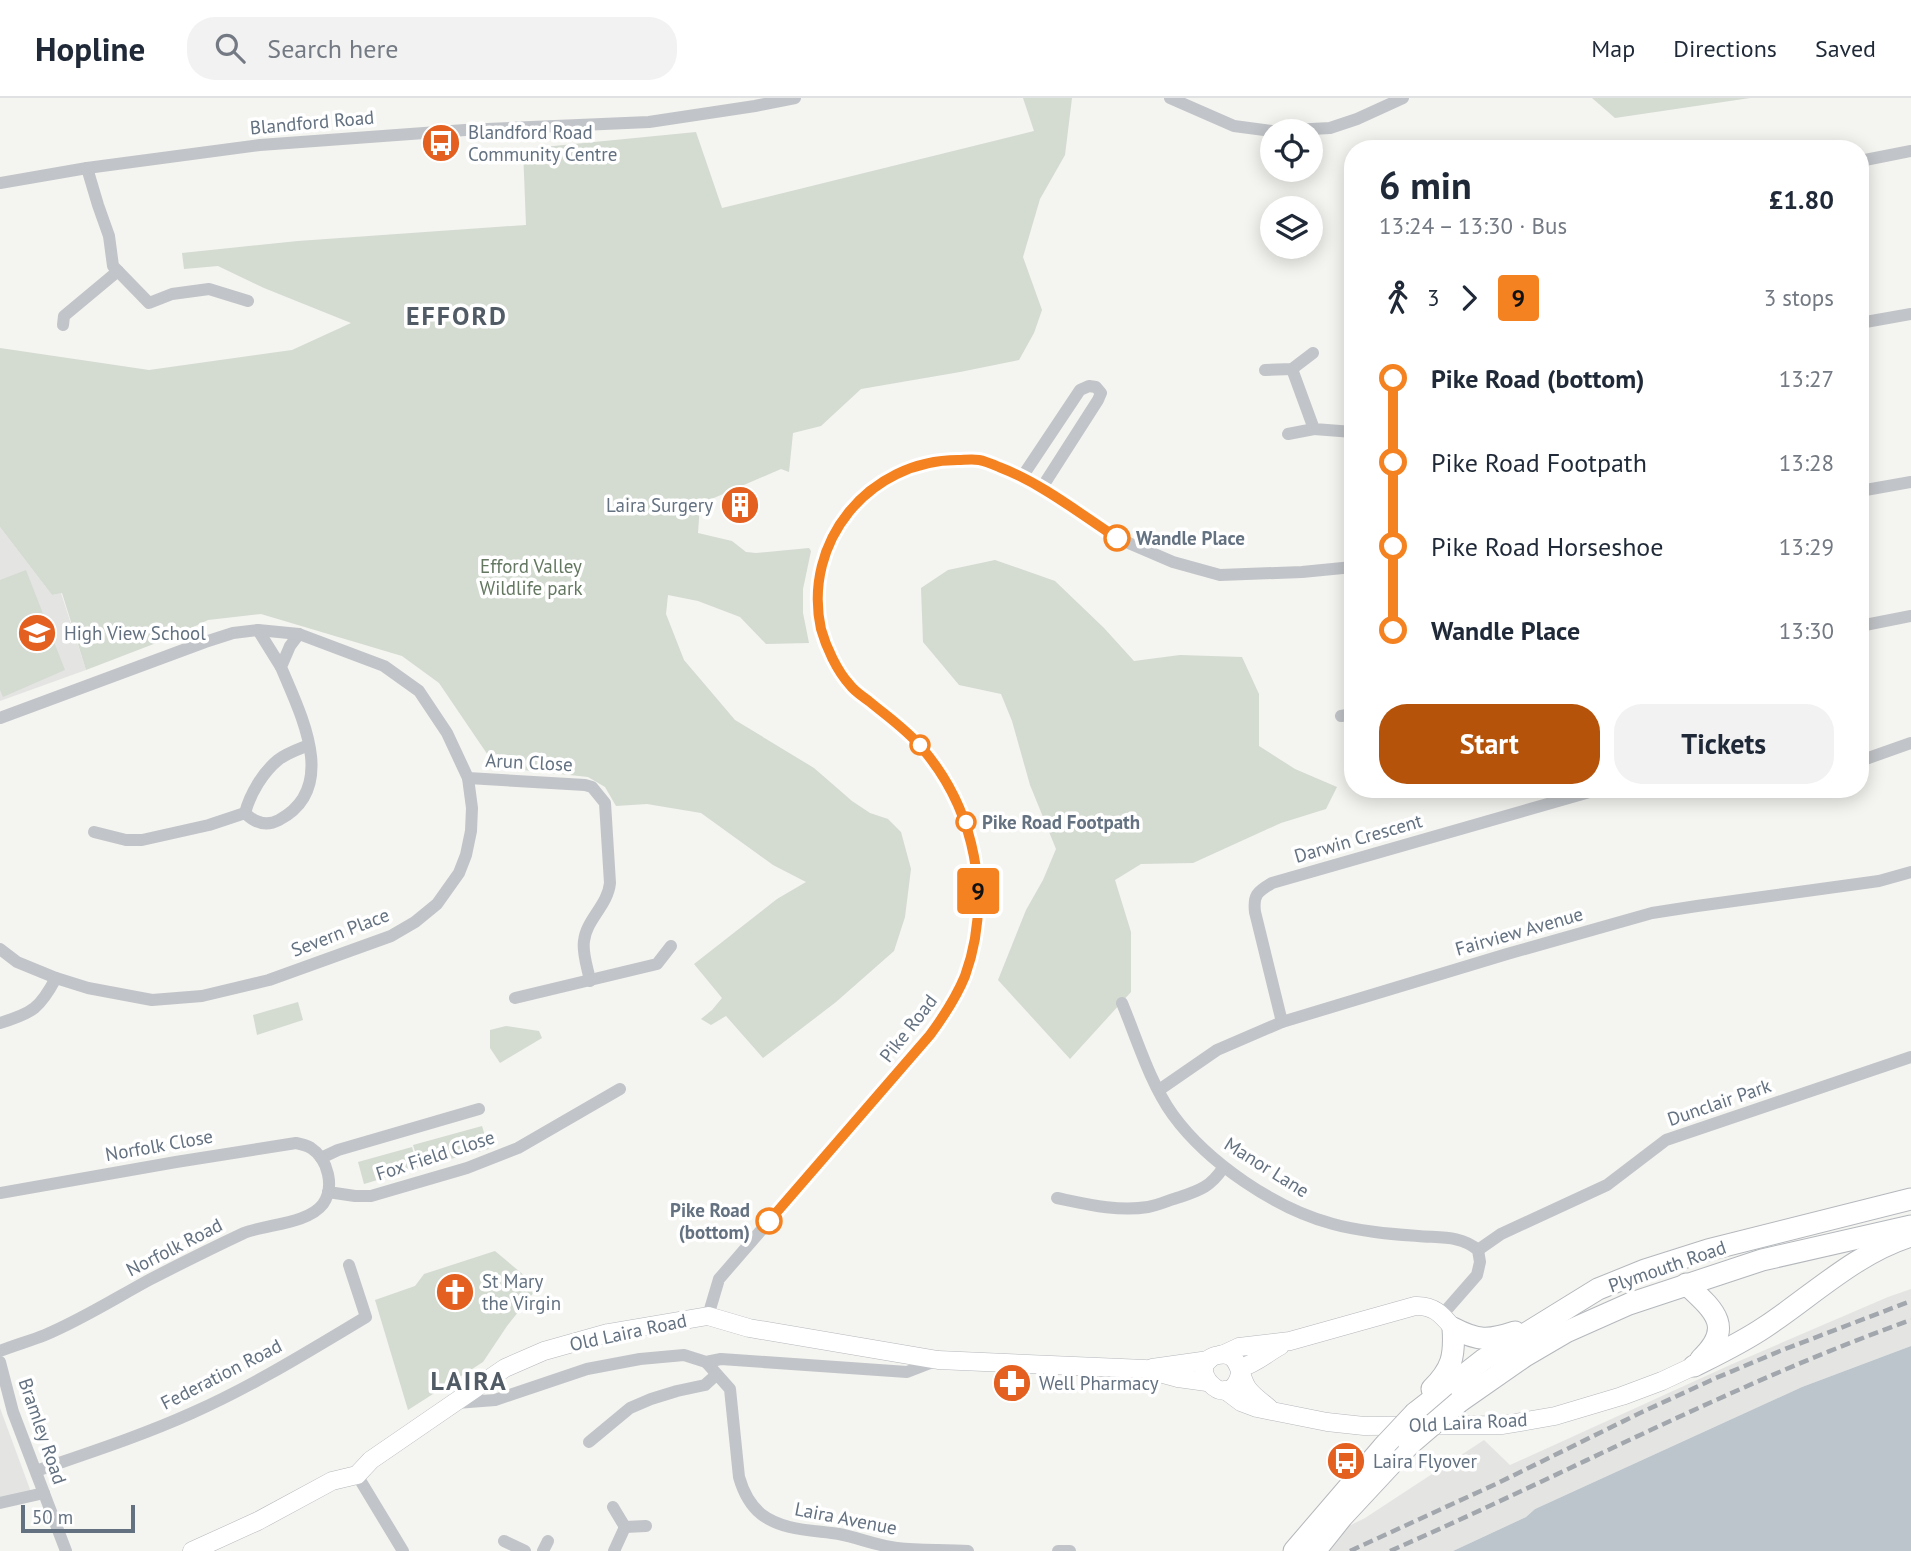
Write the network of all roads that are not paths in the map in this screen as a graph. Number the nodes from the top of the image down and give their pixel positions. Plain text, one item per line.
1 (795, 98) edge
2 (1170, 98) edge
3 (1403, 98) edge
4 (1323, 128) edge
5 (1260, 129) edge
6 (1911, 151) edge
7 (1869, 159) edge
8 (87, 168) junction
9 (0, 183) edge
10 (118, 271) junction
11 (248, 301) dead end
12 (1911, 314) edge
13 (1869, 321) edge
14 (63, 325) dead end
15 (1313, 353) dead end
16 (1292, 369) junction
17 (1265, 370) dead end
18 (1314, 429) junction
19 (1344, 431) edge
20 (1288, 435) dead end
21 (1022, 477) junction
22 (1911, 482) edge
23 (1041, 489) junction
24 (1869, 489) edge
25 (1344, 568) edge
26 (1911, 616) edge
27 (1869, 624) edge
28 (258, 630) junction
29 (299, 634) junction
30 (281, 667) junction
31 (0, 718) edge
32 (1911, 743) edge
33 (309, 745) junction
34 (1869, 758) edge
35 (468, 778) junction
36 (1569, 798) edge
37 (245, 813) junction
38 (94, 831) dead end
39 (1911, 872) edge
40 (671, 946) dead end
41 (0, 949) edge
42 (56, 978) junction
43 (590, 981) junction
44 (515, 998) dead end
45 (1122, 1003) dead end
46 (1282, 1022) junction
47 (0, 1023) edge
48 (1911, 1057) edge
49 (620, 1089) dead end
50 (1158, 1090) junction
51 (479, 1110) dead end
52 (321, 1157) junction
53 (1223, 1168) junction
54 (328, 1192) junction
55 (0, 1193) edge
56 (1057, 1198) dead end
57 (1911, 1199) edge
58 (1911, 1226) edge
59 (1911, 1236) edge
60 (1478, 1250) junction
61 (349, 1265) dead end
62 (1686, 1284) junction
63 (1555, 1314) junction
64 (708, 1316) junction
65 (1447, 1322) junction
66 (1290, 1341) junction
67 (0, 1351) edge
68 (1217, 1357) junction
69 (939, 1360) junction
70 (0, 1362) edge
71 (706, 1362) junction
72 (1694, 1366) junction
73 (1145, 1369) junction
74 (1240, 1371) junction
75 (716, 1375) junction
76 (1207, 1382) junction
77 (1225, 1390) junction
78 (455, 1403) junction
79 (1275, 1412) junction
80 (1416, 1412) junction
81 (589, 1441) dead end
82 (36, 1471) junction
83 (357, 1475) junction
84 (44, 1493) junction
85 (0, 1503) edge
86 (613, 1507) dead end
87 (646, 1526) dead end
88 (625, 1527) junction
89 (504, 1541) dead end
90 (1304, 1547) edge
91 (65, 1551) edge
92 (192, 1551) edge
93 (402, 1551) edge
94 (525, 1551) edge
95 (614, 1551) edge
96 (968, 1551) edge
97 (1058, 1551) edge
98 (1070, 1551) edge

1 - 8 street, Blandford Road
2 - 5 street
3 - 4 street
6 - 7 street
8 - 9 street, Blandford Road
8 - 10 street
10 - 11 street
10 - 14 street
12 - 13 street
15 - 16 street
16 - 17 street
16 - 18 street
18 - 19 street
18 - 20 street
21 - 23 street, Pike Road
21 - 23 street
21 - 64 street, Pike Road
22 - 24 street
23 - 25 street, Pike Road
26 - 27 street
28 - 29 street, Severn Place
28 - 30 street
28 - 31 street, Severn Place
29 - 30 street
29 - 35 street, Severn Place
30 - 33 street
32 - 34 street
33 - 37 street
33 - 37 street
35 - 42 street, Severn Place
35 - 43 street, Arun Close
36 - 46 street, Darwin Crescent
37 - 38 street
39 - 46 street, Fairview Avenue
40 - 43 street
41 - 42 street, Severn Place
42 - 47 street
43 - 44 street
45 - 50 street, Manor Lane
46 - 50 street, Fairview Avenue
48 - 60 street, Dunclair Park
49 - 54 street, Fox Field Close
50 - 53 street, Manor Lane
51 - 52 street, Fox Field Close
52 - 54 street
52 - 55 street, Norfolk Close
53 - 56 street
53 - 60 street, Manor Lane
54 - 67 street, Norfolk Road
57 - 63 main road, Plymouth Road
58 - 62 main road, Plymouth Road
59 - 72 main road
60 - 65 street
61 - 82 street, Federation Road
62 - 72 main road
62 - 90 main road, Plymouth Road, bridge
63 - 65 main road
63 - 80 main road, Plymouth Road
64 - 69 main road, Old Laira Road
64 - 78 main road, Old Laira Road
65 - 66 main road, Old Laira Road
65 - 80 main road
66 - 68 main road, Old Laira Road
66 - 74 main road, Old Laira Road
68 - 73 main road, Old Laira Road
68 - 74 main road
68 - 76 main road
69 - 71 street, Old Laira Road
69 - 73 main road, Old Laira Road
70 - 82 street, Bramley Road
71 - 75 street, Laira Avenue
71 - 78 street, Old Laira Road
72 - 79 main road, Old Laira Road
73 - 76 main road, Old Laira Road
74 - 77 main road
74 - 79 main road, Old Laira Road
75 - 81 street
75 - 96 street, Laira Avenue
76 - 77 main road
77 - 79 main road, Old Laira Road
78 - 83 main road, Old Laira Road
80 - 90 main road, bridge
82 - 84 street, Bramley Road
83 - 92 main road, Old Laira Road
83 - 93 street
84 - 85 street
84 - 91 street, Bramley Road
86 - 88 street
87 - 88 street
88 - 95 street
89 - 94 street
97 - 98 street

